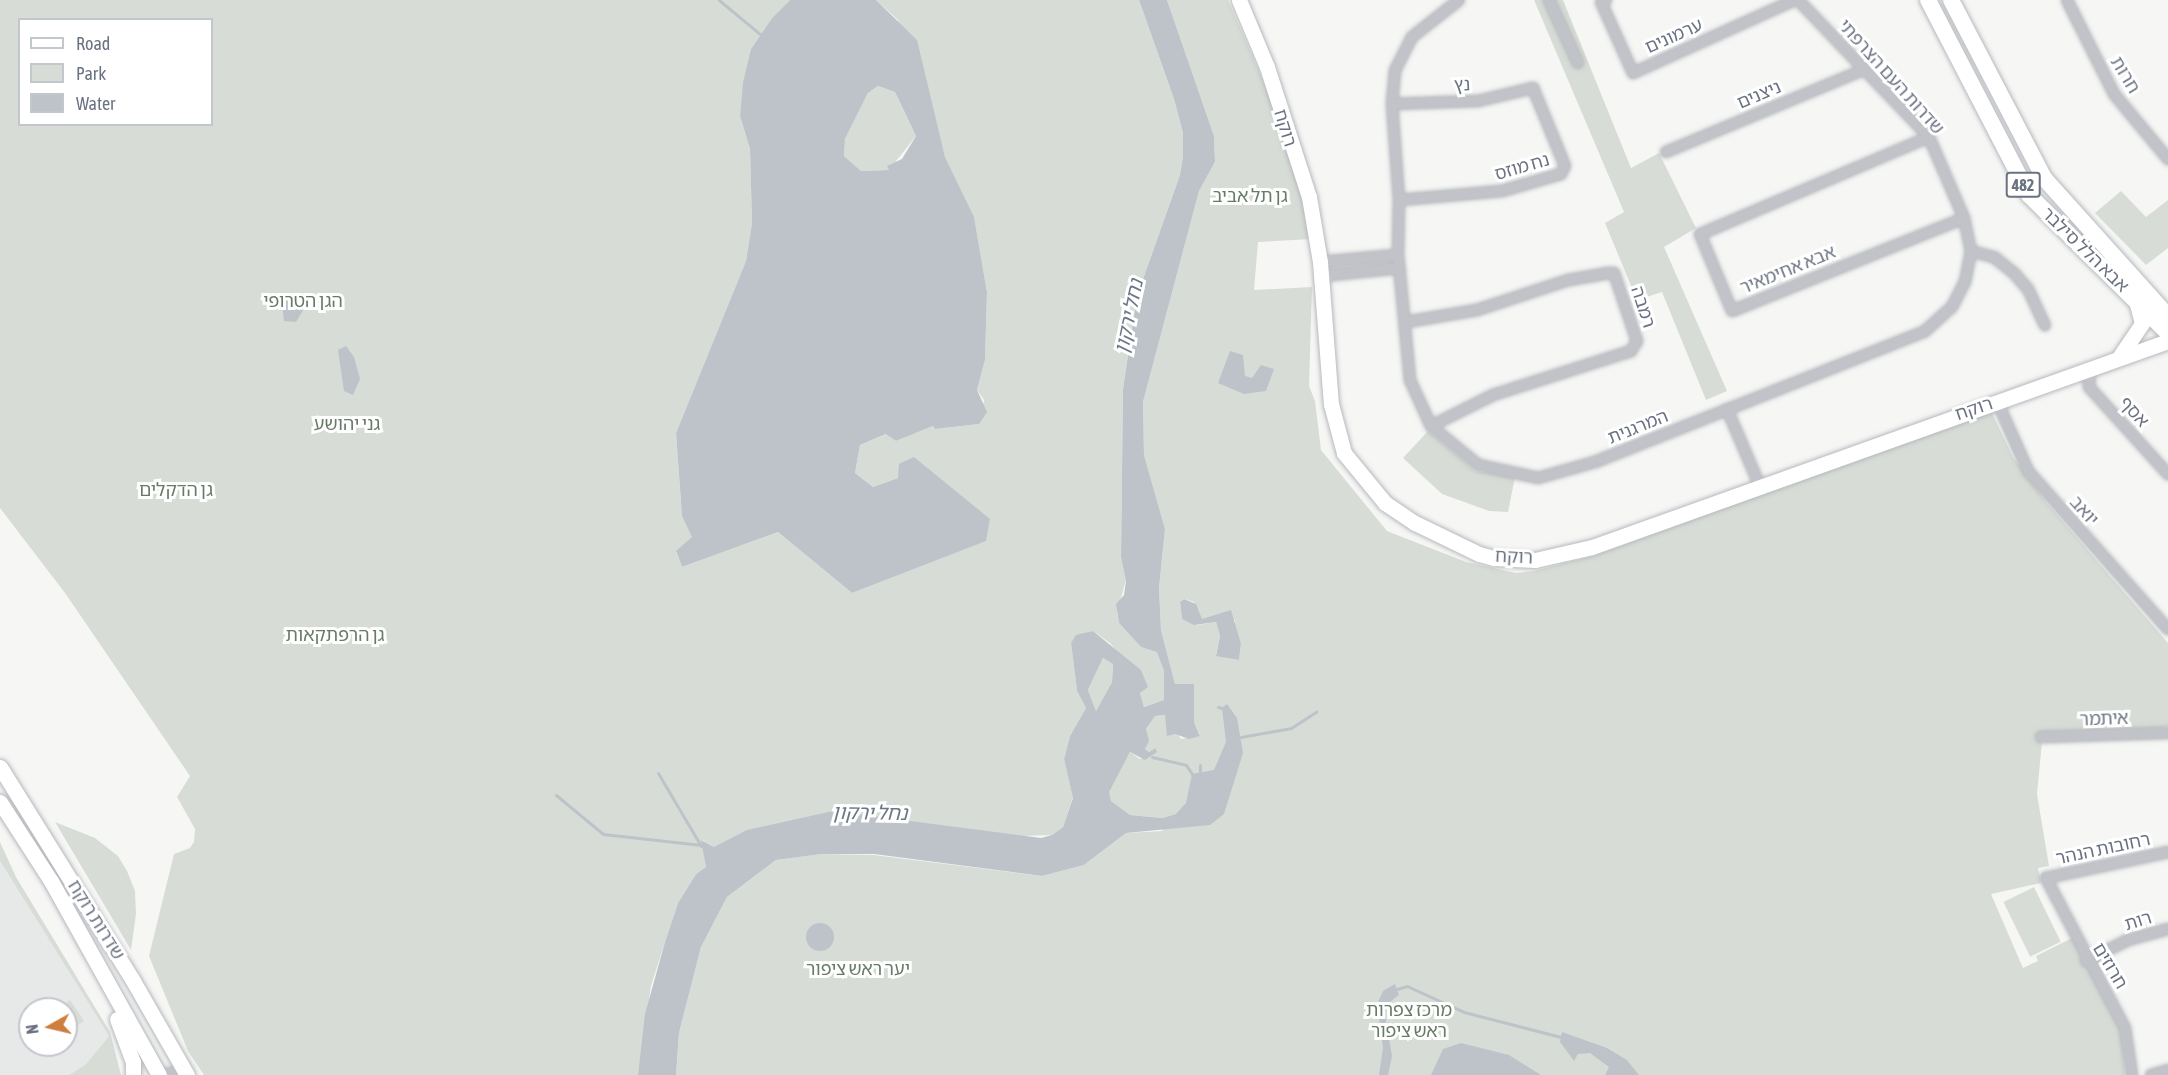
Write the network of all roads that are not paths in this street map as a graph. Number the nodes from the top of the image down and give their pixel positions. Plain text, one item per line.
1 (1239, 0) edge
2 (1460, 0) edge
3 (1549, 0) edge
4 (1797, 0) edge
5 (1928, 0) edge
6 (1951, 0) edge
7 (2067, 0) edge
8 (1604, 1) edge
9 (1578, 63) dead end
10 (1865, 69) junction
11 (1533, 88) joint
12 (1392, 104) junction
13 (1929, 137) junction
14 (1666, 152) dead end
15 (2168, 159) edge
16 (1399, 200) junction
17 (1964, 218) junction
18 (1971, 250) junction
19 (1398, 255) junction
20 (1400, 268) junction
21 (1320, 269) junction
22 (2132, 296) junction
23 (2168, 316) edge
24 (1406, 322) junction
25 (2045, 326) dead end
26 (2168, 333) edge
27 (2168, 341) edge
28 (2119, 358) junction
29 (2090, 369) junction
30 (1997, 401) junction
31 (1727, 409) junction
32 (1431, 426) junction
33 (2168, 474) edge
34 (1759, 484) junction
35 (2168, 629) edge
36 (2168, 733) edge
37 (2041, 737) dead end
38 (0, 767) edge
39 (0, 802) edge
40 (2168, 852) edge
41 (2046, 878) joint
42 (2168, 929) edge
43 (2086, 961) junction
44 (95, 966) junction
45 (2168, 1070) edge
46 (183, 1073) edge
47 (133, 1075) edge
48 (159, 1075) edge
49 (164, 1075) edge
50 (2132, 1075) edge
51 (2151, 1075) edge

1 - 21 street, רוקח
2 - 12 street, המרגנית
3 - 9 street
4 - 8 street, ערמונים
4 - 10 street, שדרות העם הצרפתי
5 - 22 main road, אבא הלל סילבר / 482
6 - 23 main road, אבא הלל סילבר / 482
7 - 15 street, חרות
10 - 13 street, שדרות העם הצרפתי
10 - 14 street, ניצנים
11 - 12 street, נץ
11 - 16 street, נח מוזס
12 - 16 street, המרגנית
13 - 17 street, שדרות העם הצרפתי
13 - 17 street, אבא אחימאיר
16 - 19 street, המרגנית
17 - 18 street, שדרות העם הצרפתי
18 - 25 street
18 - 31 street, המרגנית
19 - 20 street, המרגנית
19 - 21 street
20 - 21 street
20 - 24 street, המרגנית
21 - 34 street, רוקח
22 - 26 main road, אבא הלל סילבר / 482
22 - 28 street
24 - 32 street, המרגנית
24 - 32 street, רמבה
27 - 28 street, רוקח
28 - 29 street, רוקח
29 - 30 street, רוקח
29 - 33 street, אסף
30 - 34 street, רוקח
30 - 35 street, יואב
31 - 32 street, המרגנית
31 - 34 street
36 - 37 street, איתמר
38 - 46 street, שדרות רוקח
39 - 44 street, שדרות רוקח
40 - 41 street, רחובות הנהר
41 - 43 street, חרוזים
42 - 43 street, רות
43 - 50 street, חרוזים
44 - 47 street
44 - 48 street, שדרות רוקח
45 - 51 street
46 - 49 street

